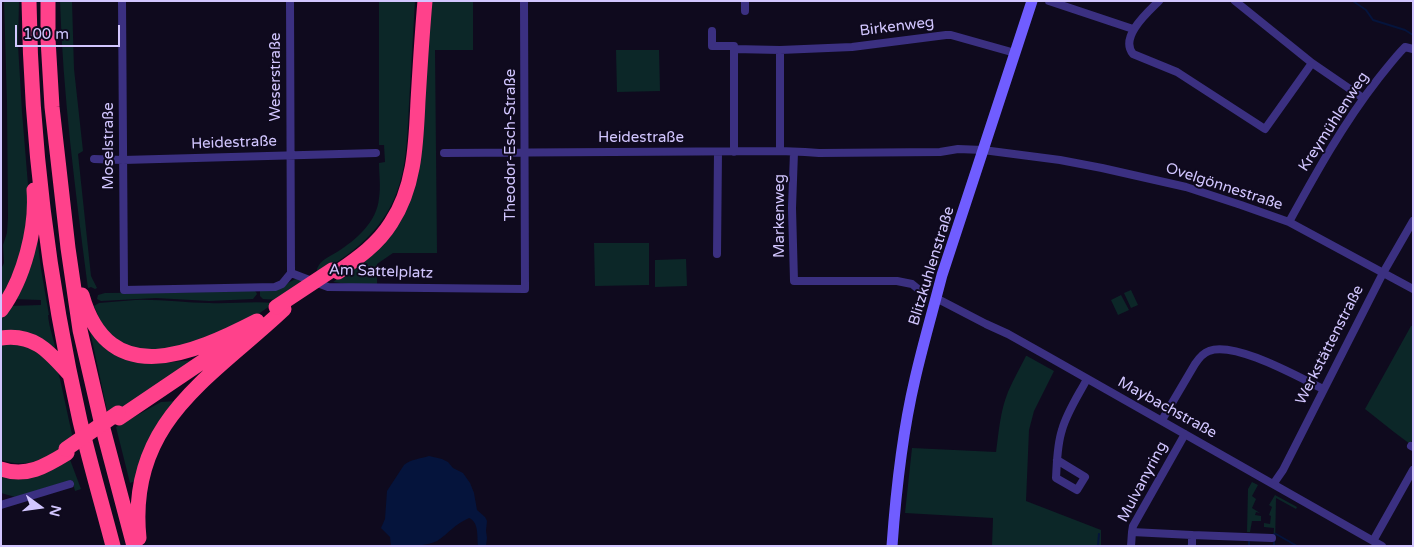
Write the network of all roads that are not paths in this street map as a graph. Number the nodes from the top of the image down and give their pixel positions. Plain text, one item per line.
1 (29, 1) edge
2 (48, 1) edge
3 (122, 1) edge
4 (290, 1) edge
5 (416, 1) edge
6 (425, 1) edge
7 (524, 1) edge
8 (745, 1) edge
9 (1032, 1) edge
10 (1049, 1) edge
11 (1159, 1) edge
12 (1235, 1) edge
13 (745, 11) dead end
14 (1133, 29) junction
15 (712, 31) dead end
16 (734, 49) junction
17 (1413, 49) edge
18 (780, 50) junction
19 (1015, 53) junction
20 (1312, 63) junction
21 (1364, 98) junction
22 (37, 140) junction
23 (983, 150) junction
24 (780, 151) junction
25 (526, 152) junction
26 (718, 152) junction
27 (734, 152) junction
28 (794, 152) junction
29 (376, 153) dead end
30 (444, 153) dead end
31 (290, 155) junction
32 (94, 158) dead end
33 (122, 160) junction
34 (1413, 221) edge
35 (1288, 222) junction
36 (68, 248) junction
37 (717, 254) dead end
38 (335, 271) junction
39 (291, 273) junction
40 (1382, 273) junction
41 (526, 289) joint
42 (1413, 289) edge
43 (923, 293) dead end
44 (936, 298) junction
45 (5, 305) edge
46 (280, 308) junction
47 (257, 321) junction
48 (1, 338) edge
49 (70, 375) junction
50 (1087, 379) junction
51 (1323, 389) junction
52 (119, 416) junction
53 (1162, 420) junction
54 (1186, 434) junction
55 (67, 451) junction
56 (1057, 460) dead end
57 (1, 463) edge
58 (1, 469) edge
59 (1413, 470) edge
60 (1274, 483) junction
61 (70, 484) dead end
62 (1, 505) edge
63 (1132, 532) junction
64 (1192, 535) junction
65 (1247, 537) junction
66 (1272, 538) dead end
67 (1373, 541) junction
68 (113, 546) edge
69 (134, 546) edge
70 (140, 546) edge
71 (892, 546) edge
72 (1131, 546) edge
73 (1192, 546) edge
74 (1247, 546) edge
75 (1382, 546) edge

1 - 22 highway
2 - 36 highway
3 - 33 street, Moselstraße
4 - 31 street, Weserstraße
5 - 38 highway
6 - 38 highway
7 - 25 street, Theodor-Esch-Straße
8 - 13 street
9 - 19 main road, Blitzkuhlenstraße
10 - 14 street
11 - 14 street
12 - 20 street
14 - 20 street
15 - 16 street, Birkenweg
16 - 18 street, Birkenweg
16 - 27 street
17 - 21 street, Kreymühlenweg
18 - 19 street, Birkenweg
18 - 24 street
19 - 23 main road, Blitzkuhlenstraße
20 - 21 street
21 - 35 street, Kreymühlenweg
22 - 45 highway
22 - 49 highway
23 - 28 street, Heidestraße
23 - 35 street, Ovelgönnestraße
23 - 44 main road, Blitzkuhlenstraße
24 - 27 street, Heidestraße
24 - 28 street, Heidestraße
25 - 26 street, Heidestraße
25 - 30 street, Heidestraße
25 - 41 street, Theodor-Esch-Straße
26 - 27 street, Heidestraße
26 - 37 street
28 - 43 street, Markenweg
29 - 31 street, Heidestraße
31 - 33 street, Heidestraße
31 - 39 street, Weserstraße
32 - 33 street, Heidestraße
33 - 39 street, Moselstraße
34 - 40 street, Werkstättenstraße
35 - 40 street, Ovelgönnestraße
36 - 47 highway
36 - 69 highway
38 - 46 highway
39 - 41 street, Am Sattelplatz
40 - 42 street, Ovelgönnestraße
40 - 51 street, Werkstättenstraße
44 - 50 street, Maybachstraße
44 - 71 main road, Blitzkuhlenstraße
46 - 47 highway
46 - 52 highway
46 - 70 highway
47 - 52 highway
48 - 49 highway
49 - 68 highway
50 - 53 street, Maybachstraße
50 - 56 street
51 - 53 street
51 - 60 street, Werkstättenstraße
52 - 55 highway
53 - 54 street, Maybachstraße
54 - 60 street, Maybachstraße
54 - 63 street, Mulvanyring
55 - 57 highway
55 - 58 highway
59 - 67 street
60 - 67 street, Maybachstraße
61 - 62 street
63 - 64 street
63 - 72 street, Mulvanyring
64 - 65 street
64 - 73 street
65 - 66 street
65 - 74 street
67 - 75 street, Maybachstraße

